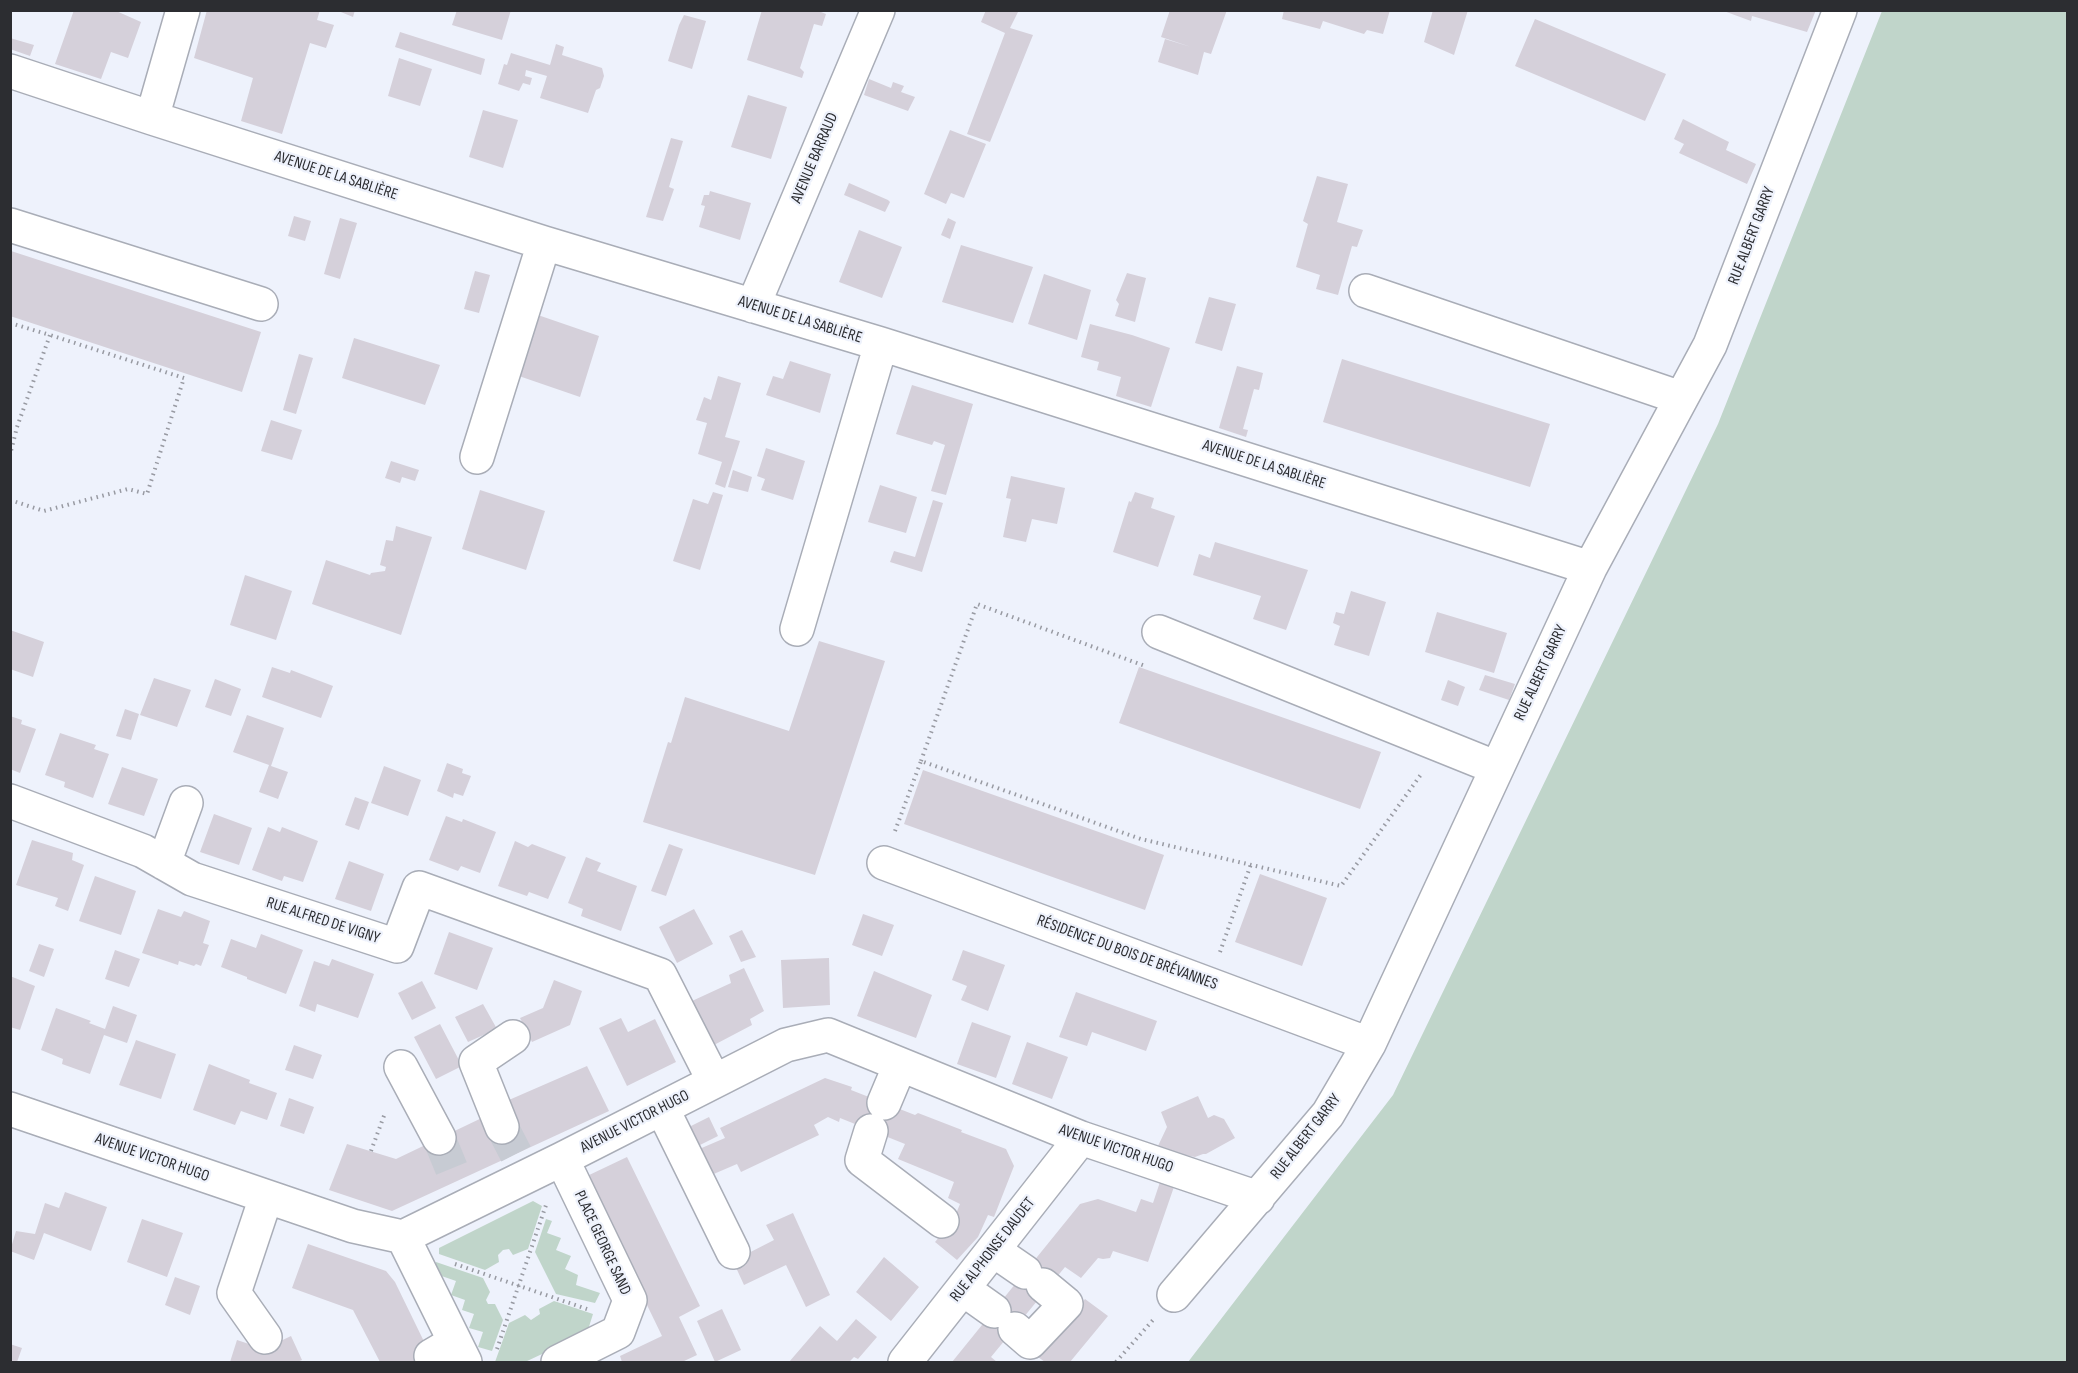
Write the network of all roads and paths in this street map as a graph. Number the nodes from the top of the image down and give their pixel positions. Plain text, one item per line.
1 (183, 10) edge
2 (878, 10) edge
3 (1840, 10) edge
4 (10, 71) edge
5 (152, 118) junction
6 (10, 225) edge
7 (544, 243) junction
8 (1366, 291) dead end
9 (261, 304) dead end
10 (753, 306) junction
11 (10, 323) edge
12 (50, 335) junction
13 (881, 344) junction
14 (1681, 398) junction
15 (10, 426) edge
16 (18, 427) junction
17 (10, 455) edge
18 (477, 457) dead end
19 (10, 500) edge
20 (1590, 568) junction
21 (797, 629) dead end
22 (1159, 632) dead end
23 (1149, 668) dead end
24 (1441, 746) junction
25 (921, 761) junction
26 (1497, 768) junction
27 (10, 801) edge
28 (186, 803) dead end
29 (164, 863) junction
30 (884, 863) joint
31 (1251, 864) junction
32 (1209, 984) junction
33 (513, 1037) dead end
34 (1369, 1044) junction
35 (900, 1065) junction
36 (401, 1067) dead end
37 (714, 1081) junction
38 (662, 1108) junction
39 (10, 1110) edge
40 (439, 1138) tunnel mouth
41 (1081, 1138) junction
42 (515, 1153) junction
43 (562, 1159) junction
44 (266, 1197) junction
45 (1258, 1198) junction
46 (942, 1221) dead end
47 (403, 1237) junction
48 (993, 1250) junction
49 (733, 1252) dead end
50 (519, 1286) junction
51 (963, 1289) junction
52 (1174, 1295) joint
53 (622, 1321) junction
54 (265, 1336) dead end
55 (496, 1352) dead end
56 (450, 1354) edge
57 (558, 1362) edge
58 (905, 1362) edge
59 (1116, 1362) edge

1 - 5 street
2 - 10 street, AVENUE BARRAUD
3 - 14 street, RUE ALBERT GARRY
4 - 5 street, AVENUE DE LA SABLIÈRE
5 - 7 street, AVENUE DE LA SABLIÈRE
6 - 9 street
7 - 10 street, AVENUE DE LA SABLIÈRE
7 - 18 street
8 - 14 street
10 - 13 street, AVENUE DE LA SABLIÈRE
11 - 12 path
12 - 16 path
12 - 19 path
13 - 20 street, AVENUE DE LA SABLIÈRE
13 - 21 street
14 - 20 street, RUE ALBERT GARRY
15 - 16 path
16 - 17 path
20 - 26 street, RUE ALBERT GARRY
22 - 24 street
23 - 25 path
24 - 26 street
24 - 31 path
25 - 30 path
25 - 31 path
26 - 34 street, RUE ALBERT GARRY
27 - 29 street, RUE ALFRED DE VIGNY
28 - 29 street
29 - 37 street, RUE ALFRED DE VIGNY
30 - 32 street, RÉSIDENCE DU BOIS DE BRÉVANNES
31 - 32 path
32 - 34 street, RÉSIDENCE DU BOIS DE BRÉVANNES
33 - 42 street
34 - 45 street, RUE ALBERT GARRY
35 - 37 street, AVENUE VICTOR HUGO
35 - 41 street, AVENUE VICTOR HUGO
35 - 46 street
36 - 40 street
37 - 38 street, AVENUE VICTOR HUGO
38 - 43 street, AVENUE VICTOR HUGO
38 - 49 street
39 - 44 street, AVENUE VICTOR HUGO
41 - 45 street, AVENUE VICTOR HUGO
41 - 48 street, RUE ALPHONSE DAUDET
42 - 43 street, AVENUE VICTOR HUGO
42 - 47 street, AVENUE VICTOR HUGO
43 - 50 path
43 - 53 street, PLACE GEORGE SAND
44 - 47 street, AVENUE VICTOR HUGO
44 - 54 street
45 - 52 street, RUE ALBERT GARRY
47 - 50 path
47 - 56 street
48 - 51 street, RUE ALPHONSE DAUDET
48 - 51 street
50 - 53 path
50 - 55 path
51 - 58 street, RUE ALPHONSE DAUDET
52 - 59 path
53 - 57 street, PLACE GEORGE SAND

